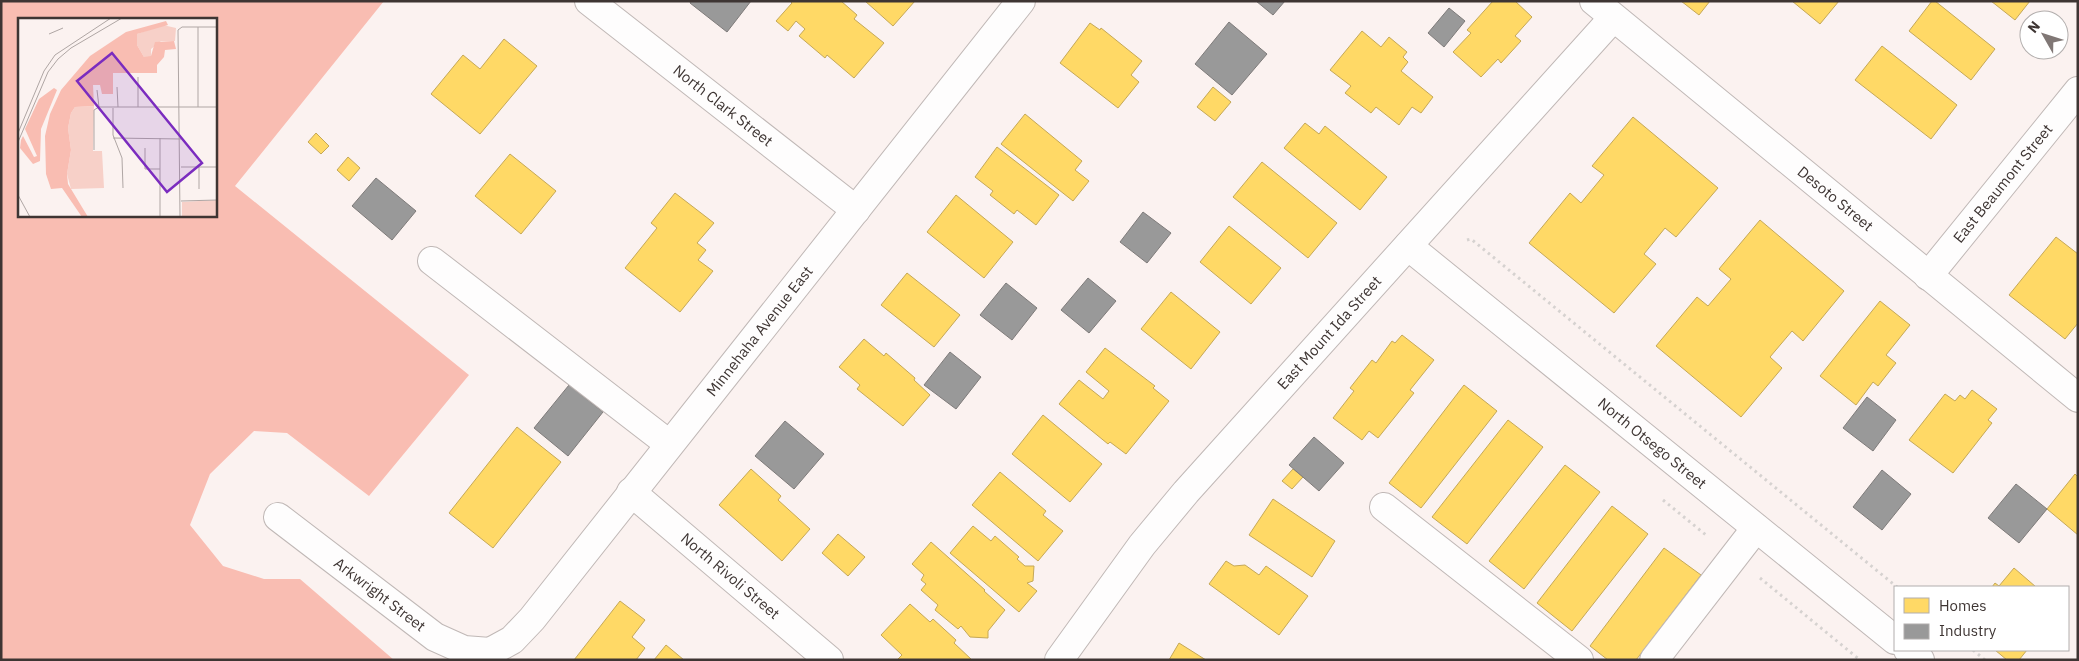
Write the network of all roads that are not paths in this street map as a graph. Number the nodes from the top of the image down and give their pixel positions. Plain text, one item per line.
1 (589, 1) edge
2 (1021, 1) edge
3 (1604, 9) edge
4 (2078, 92) edge
5 (856, 210) junction
6 (1408, 246) junction
7 (432, 261) dead end
8 (1928, 276) junction
9 (2078, 398) edge
10 (669, 444) junction
11 (631, 492) junction
12 (1384, 507) dead end
13 (278, 517) dead end
14 (1756, 528) junction
15 (1894, 639) edge
16 (1909, 651) edge
17 (489, 656) edge
18 (829, 660) edge
19 (1059, 660) edge
20 (1579, 660) edge
21 (1654, 660) edge
22 (1920, 660) edge

1 - 5 street, North Clark Street
2 - 5 street, Minnehaha Avenue East
3 - 6 street, East Mount Ida Street
3 - 8 street, Desoto Street
4 - 8 street, East Beaumont Street
5 - 10 street, Minnehaha Avenue East
6 - 14 street, North Otsego Street
6 - 19 street, East Mount Ida Street
7 - 10 street
8 - 9 street, Desoto Street
10 - 11 street, Minnehaha Avenue East
11 - 17 street, Minnehaha Avenue East
11 - 18 street, North Rivoli Street
12 - 20 street
13 - 17 street, Arkwright Street
14 - 15 street, North Otsego Street
14 - 21 street
16 - 22 street

